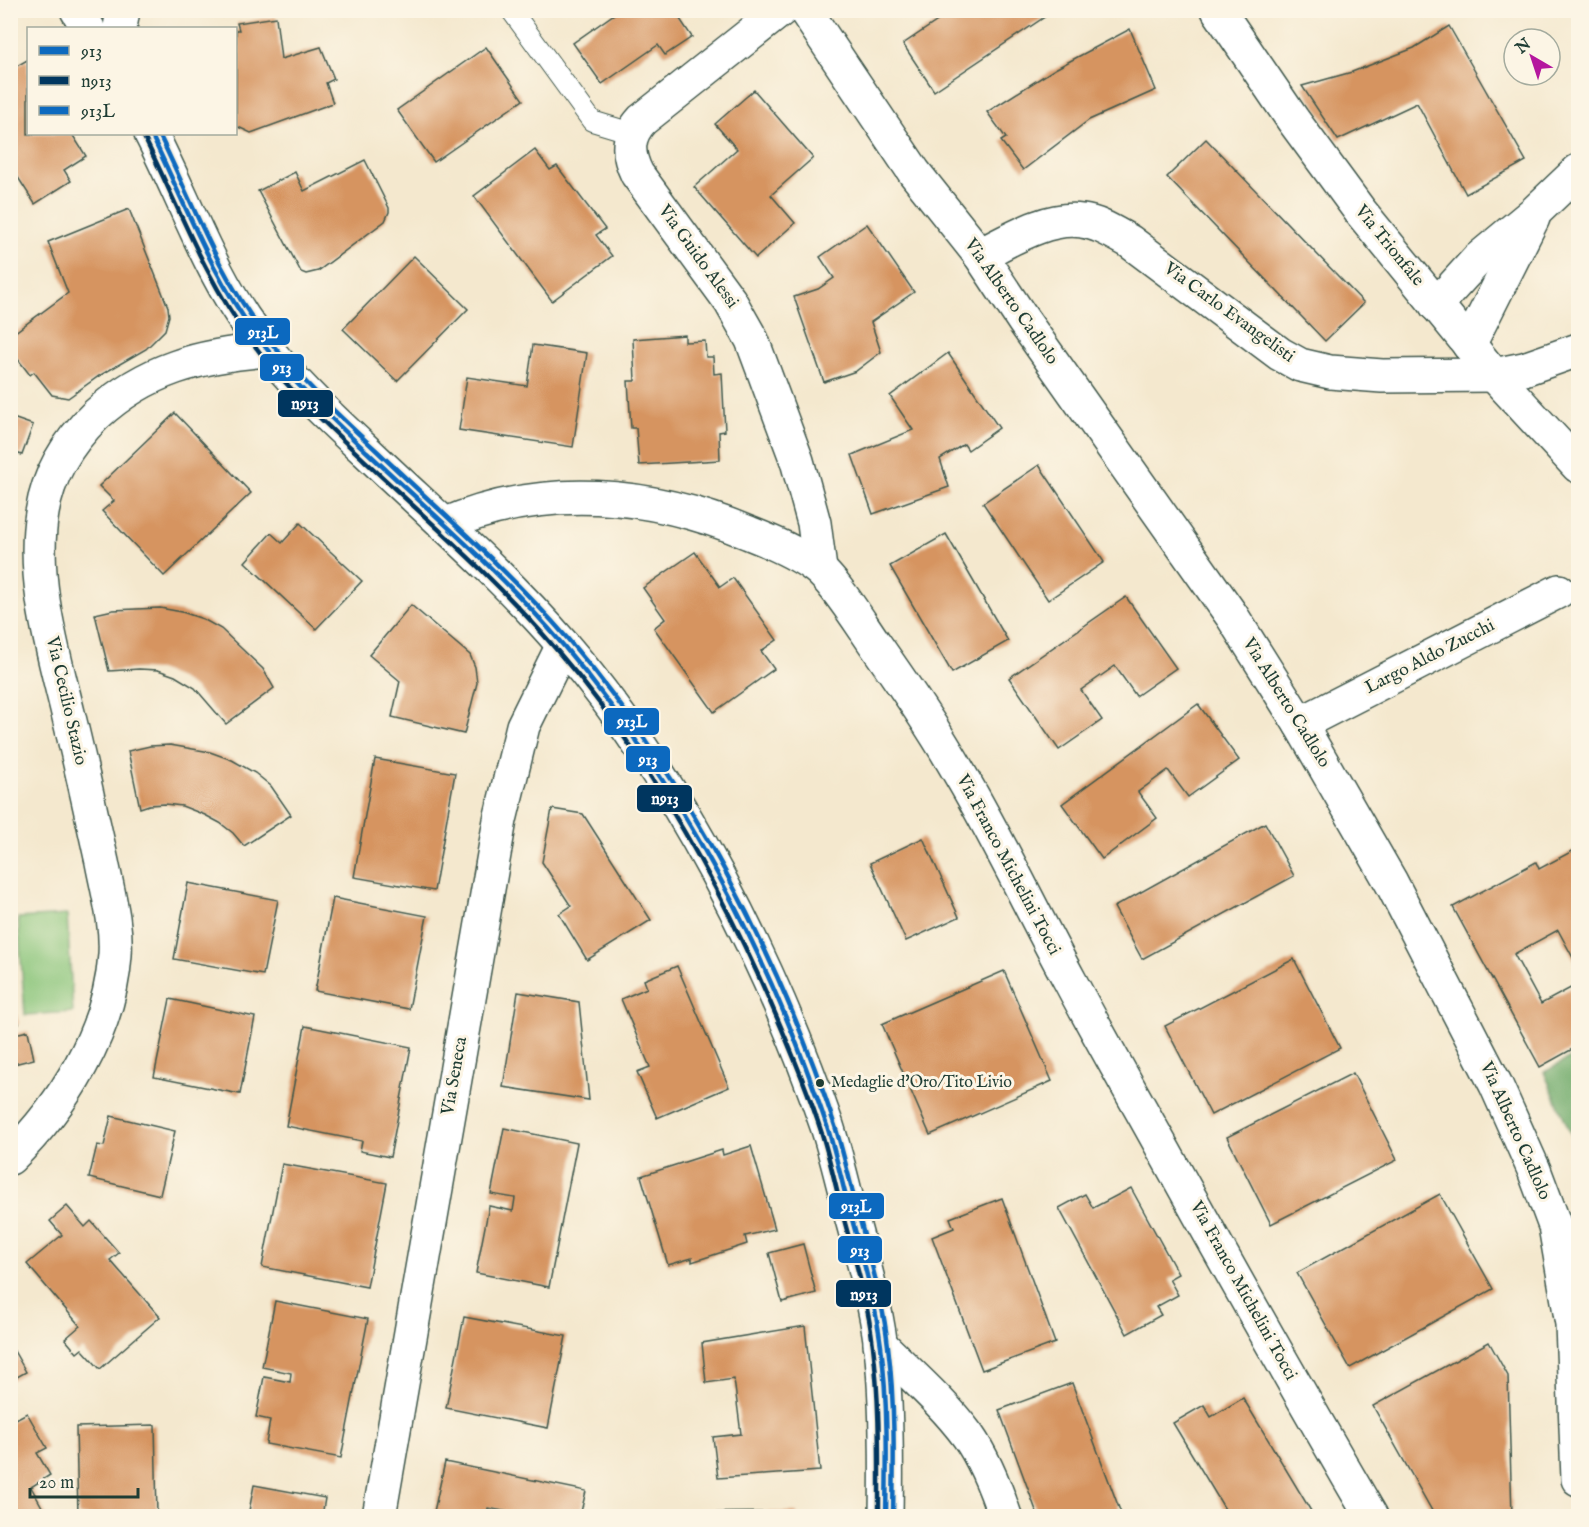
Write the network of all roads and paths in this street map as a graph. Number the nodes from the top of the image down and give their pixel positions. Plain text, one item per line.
1 (77, 10) edge
2 (123, 10) edge
3 (511, 10) edge
4 (781, 10) edge
5 (805, 10) edge
6 (1218, 10) edge
7 (87, 27) edge
8 (120, 27) edge
9 (632, 133) junction
10 (151, 135) edge
11 (1578, 171) edge
12 (1536, 211) junction
13 (980, 255) junction
14 (1436, 305) junction
15 (1469, 345) junction
16 (267, 350) junction
17 (1578, 350) edge
18 (1494, 375) junction
19 (1578, 466) edge
20 (444, 525) junction
21 (820, 569) junction
22 (1560, 591) dead end
23 (564, 645) junction
24 (1300, 724) junction
25 (10, 1158) edge
26 (880, 1344) junction
27 (1578, 1479) edge
28 (379, 1516) edge
29 (886, 1516) edge
30 (1005, 1516) edge
31 (1371, 1516) edge

1 - 7 street
2 - 8 street
3 - 9 lane
4 - 9 street
5 - 13 street, Via Alberto Cadlolo
6 - 14 street, Via Trionfale
9 - 21 street, Via Guido Alessi
10 - 16 street
11 - 12 street
12 - 14 street
12 - 15 street
13 - 18 street, Via Carlo Evangelisti
13 - 24 street, Via Alberto Cadlolo
14 - 15 street, Via Trionfale
15 - 18 street, Via Trionfale
16 - 20 street
16 - 25 street, Via Cecilio Stazio
17 - 18 street, Via Carlo Evangelisti
18 - 19 street, Via Trionfale
20 - 21 street, Via Franco Michelini Tocci
20 - 23 street
21 - 31 street, Via Franco Michelini Tocci
22 - 24 street, Largo Aldo Zucchi
23 - 26 street
23 - 28 street, Via Seneca
24 - 27 street, Via Alberto Cadlolo
26 - 29 street
26 - 30 street

